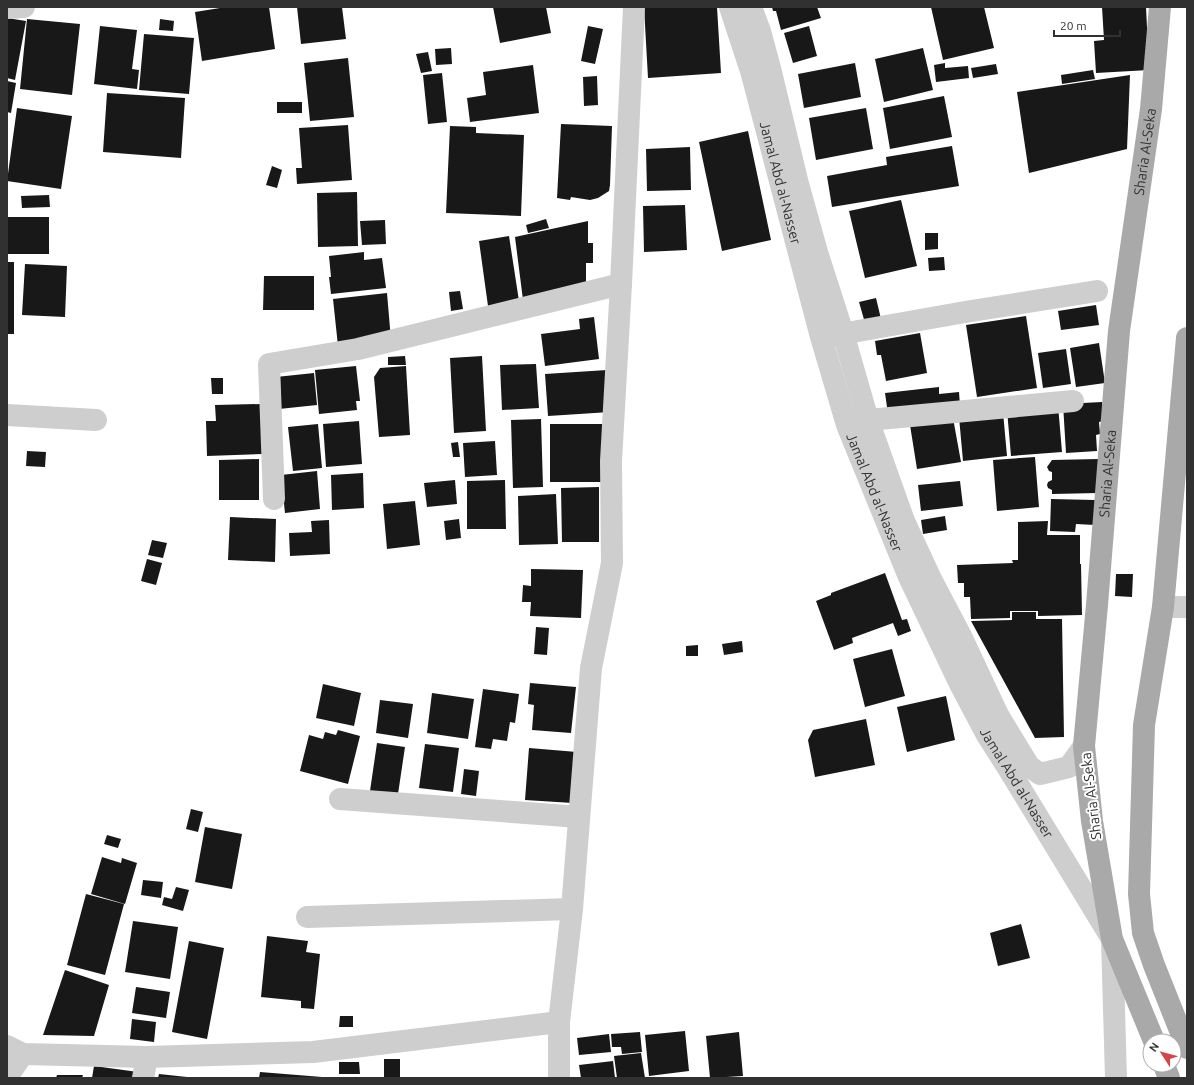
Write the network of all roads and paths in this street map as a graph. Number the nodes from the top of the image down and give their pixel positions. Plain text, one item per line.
1 (24, 7) edge
2 (634, 7) edge
3 (730, 7) edge
4 (751, 7) edge
5 (1160, 7) edge
6 (7, 8) edge
7 (621, 284) junction
8 (1097, 291) dead end
9 (844, 333) junction
10 (821, 337) junction
11 (1187, 338) edge
12 (1073, 401) dead end
13 (7, 416) edge
14 (96, 420) dead end
15 (868, 420) junction
16 (847, 425) junction
17 (274, 499) dead end
18 (1162, 607) junction
19 (1187, 607) edge
20 (1084, 746) junction
21 (340, 799) dead end
22 (579, 817) junction
23 (572, 909) junction
24 (307, 917) dead end
25 (1112, 940) junction
26 (559, 1022) junction
27 (1151, 1033) edge
28 (1187, 1048) edge
29 (15, 1050) edge
30 (147, 1057) junction
31 (7, 1077) edge
32 (143, 1078) edge
33 (559, 1078) edge
34 (1116, 1078) edge

1 - 6 street
2 - 7 street
3 - 10 street, Jamal Abd al-Nasser
4 - 9 street, Jamal Abd al-Nasser
5 - 20 main road, Sharia Al-Seka
7 - 17 street
7 - 22 street
8 - 9 street
9 - 10 street
9 - 15 street, Jamal Abd al-Nasser
10 - 16 street, Jamal Abd al-Nasser
11 - 18 main road
12 - 15 street
13 - 14 street
15 - 16 street
15 - 20 street, Jamal Abd al-Nasser
16 - 25 street, Jamal Abd al-Nasser
18 - 19 street
18 - 28 main road
20 - 25 main road, Sharia Al-Seka
21 - 22 street
22 - 23 street
23 - 24 street
23 - 26 street
25 - 27 main road, Sharia Al-Seka
25 - 34 street
26 - 30 street
26 - 33 street
29 - 30 street
29 - 31 street
30 - 32 street

